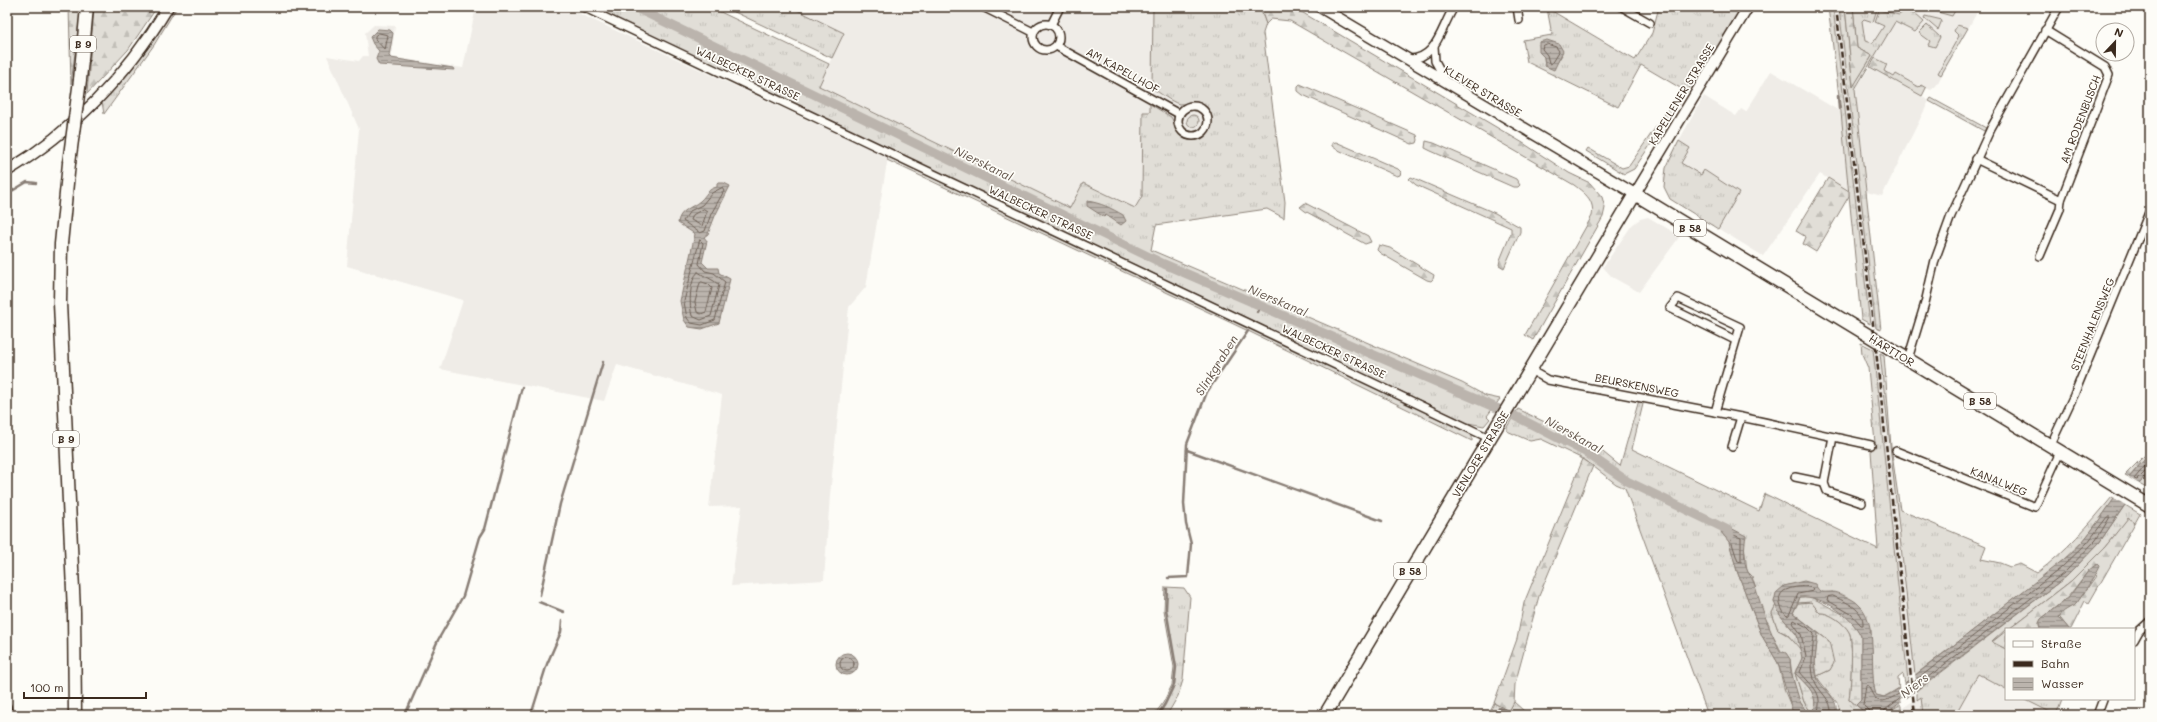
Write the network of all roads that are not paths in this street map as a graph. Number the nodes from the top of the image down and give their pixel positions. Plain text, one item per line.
1 (87, 7) edge
2 (168, 7) edge
3 (583, 7) edge
4 (983, 7) edge
5 (1060, 7) edge
6 (1320, 7) edge
7 (1454, 7) edge
8 (1517, 7) edge
9 (1622, 7) edge
10 (1748, 7) edge
11 (2059, 7) edge
12 (1519, 20) dead end
13 (1650, 23) dead end
14 (1051, 25) junction
15 (2045, 30) junction
16 (1033, 32) junction
17 (1056, 46) junction
18 (1434, 46) junction
19 (1406, 59) junction
20 (1448, 84) junction
21 (1179, 114) junction
22 (1976, 159) junction
23 (7, 171) edge
24 (1635, 194) junction
25 (2061, 200) junction
26 (2150, 210) edge
27 (2040, 256) dead end
28 (1735, 340) junction
29 (1908, 359) junction
30 (1530, 370) junction
31 (1715, 412) junction
32 (1741, 417) junction
33 (1833, 437) junction
34 (1489, 438) junction
35 (1871, 445) dead end
36 (1732, 447) dead end
37 (2056, 447) junction
38 (1896, 452) dead end
39 (1795, 477) dead end
40 (1824, 483) junction
41 (1862, 503) dead end
42 (2150, 506) edge
43 (2150, 621) edge
44 (2135, 638) edge
45 (2103, 700) edge
46 (7, 707) edge
47 (8, 715) edge
48 (75, 715) edge
49 (1325, 715) edge
50 (2097, 715) edge

1 - 48 main road, B 9, bridge
2 - 23 main road
3 - 34 street, WALBECKER STRASSE
4 - 16 street
5 - 14 street
6 - 19 main road, KLEVER STRASSE
7 - 18 street
8 - 12 street
9 - 13 street
10 - 24 main road, KAPELLENER STRASSE
11 - 15 street
14 - 16 street
14 - 17 street
15 - 22 street
15 - 25 street, AM RODENBUSCH
16 - 17 street
17 - 21 street, AM KAPELLHOF
18 - 19 street
18 - 20 street
19 - 20 main road, KLEVER STRASSE
20 - 24 main road, KLEVER STRASSE
21 - 21 street
22 - 25 street
22 - 29 street
24 - 29 main road, HARTTOR / B 58
24 - 30 main road, VENLOER STRASSE / B 58
25 - 27 street, AM RODENBUSCH
26 - 37 street, STEENHALENSWEG
28 - 28 street
28 - 31 street
29 - 37 main road, HARTTOR / B 58
30 - 31 street, BEURSKENSWEG
30 - 34 main road, VENLOER STRASSE / B 58
31 - 32 street, BEURSKENSWEG
32 - 33 street, BEURSKENSWEG
32 - 36 street
33 - 35 street, BEURSKENSWEG
33 - 40 street
34 - 49 main road, VENLOER STRASSE / B 58
37 - 38 street, KANALWEG
37 - 42 main road, HARTTOR / B 58
39 - 40 street
40 - 41 street
43 - 44 street
45 - 50 street
46 - 47 street

